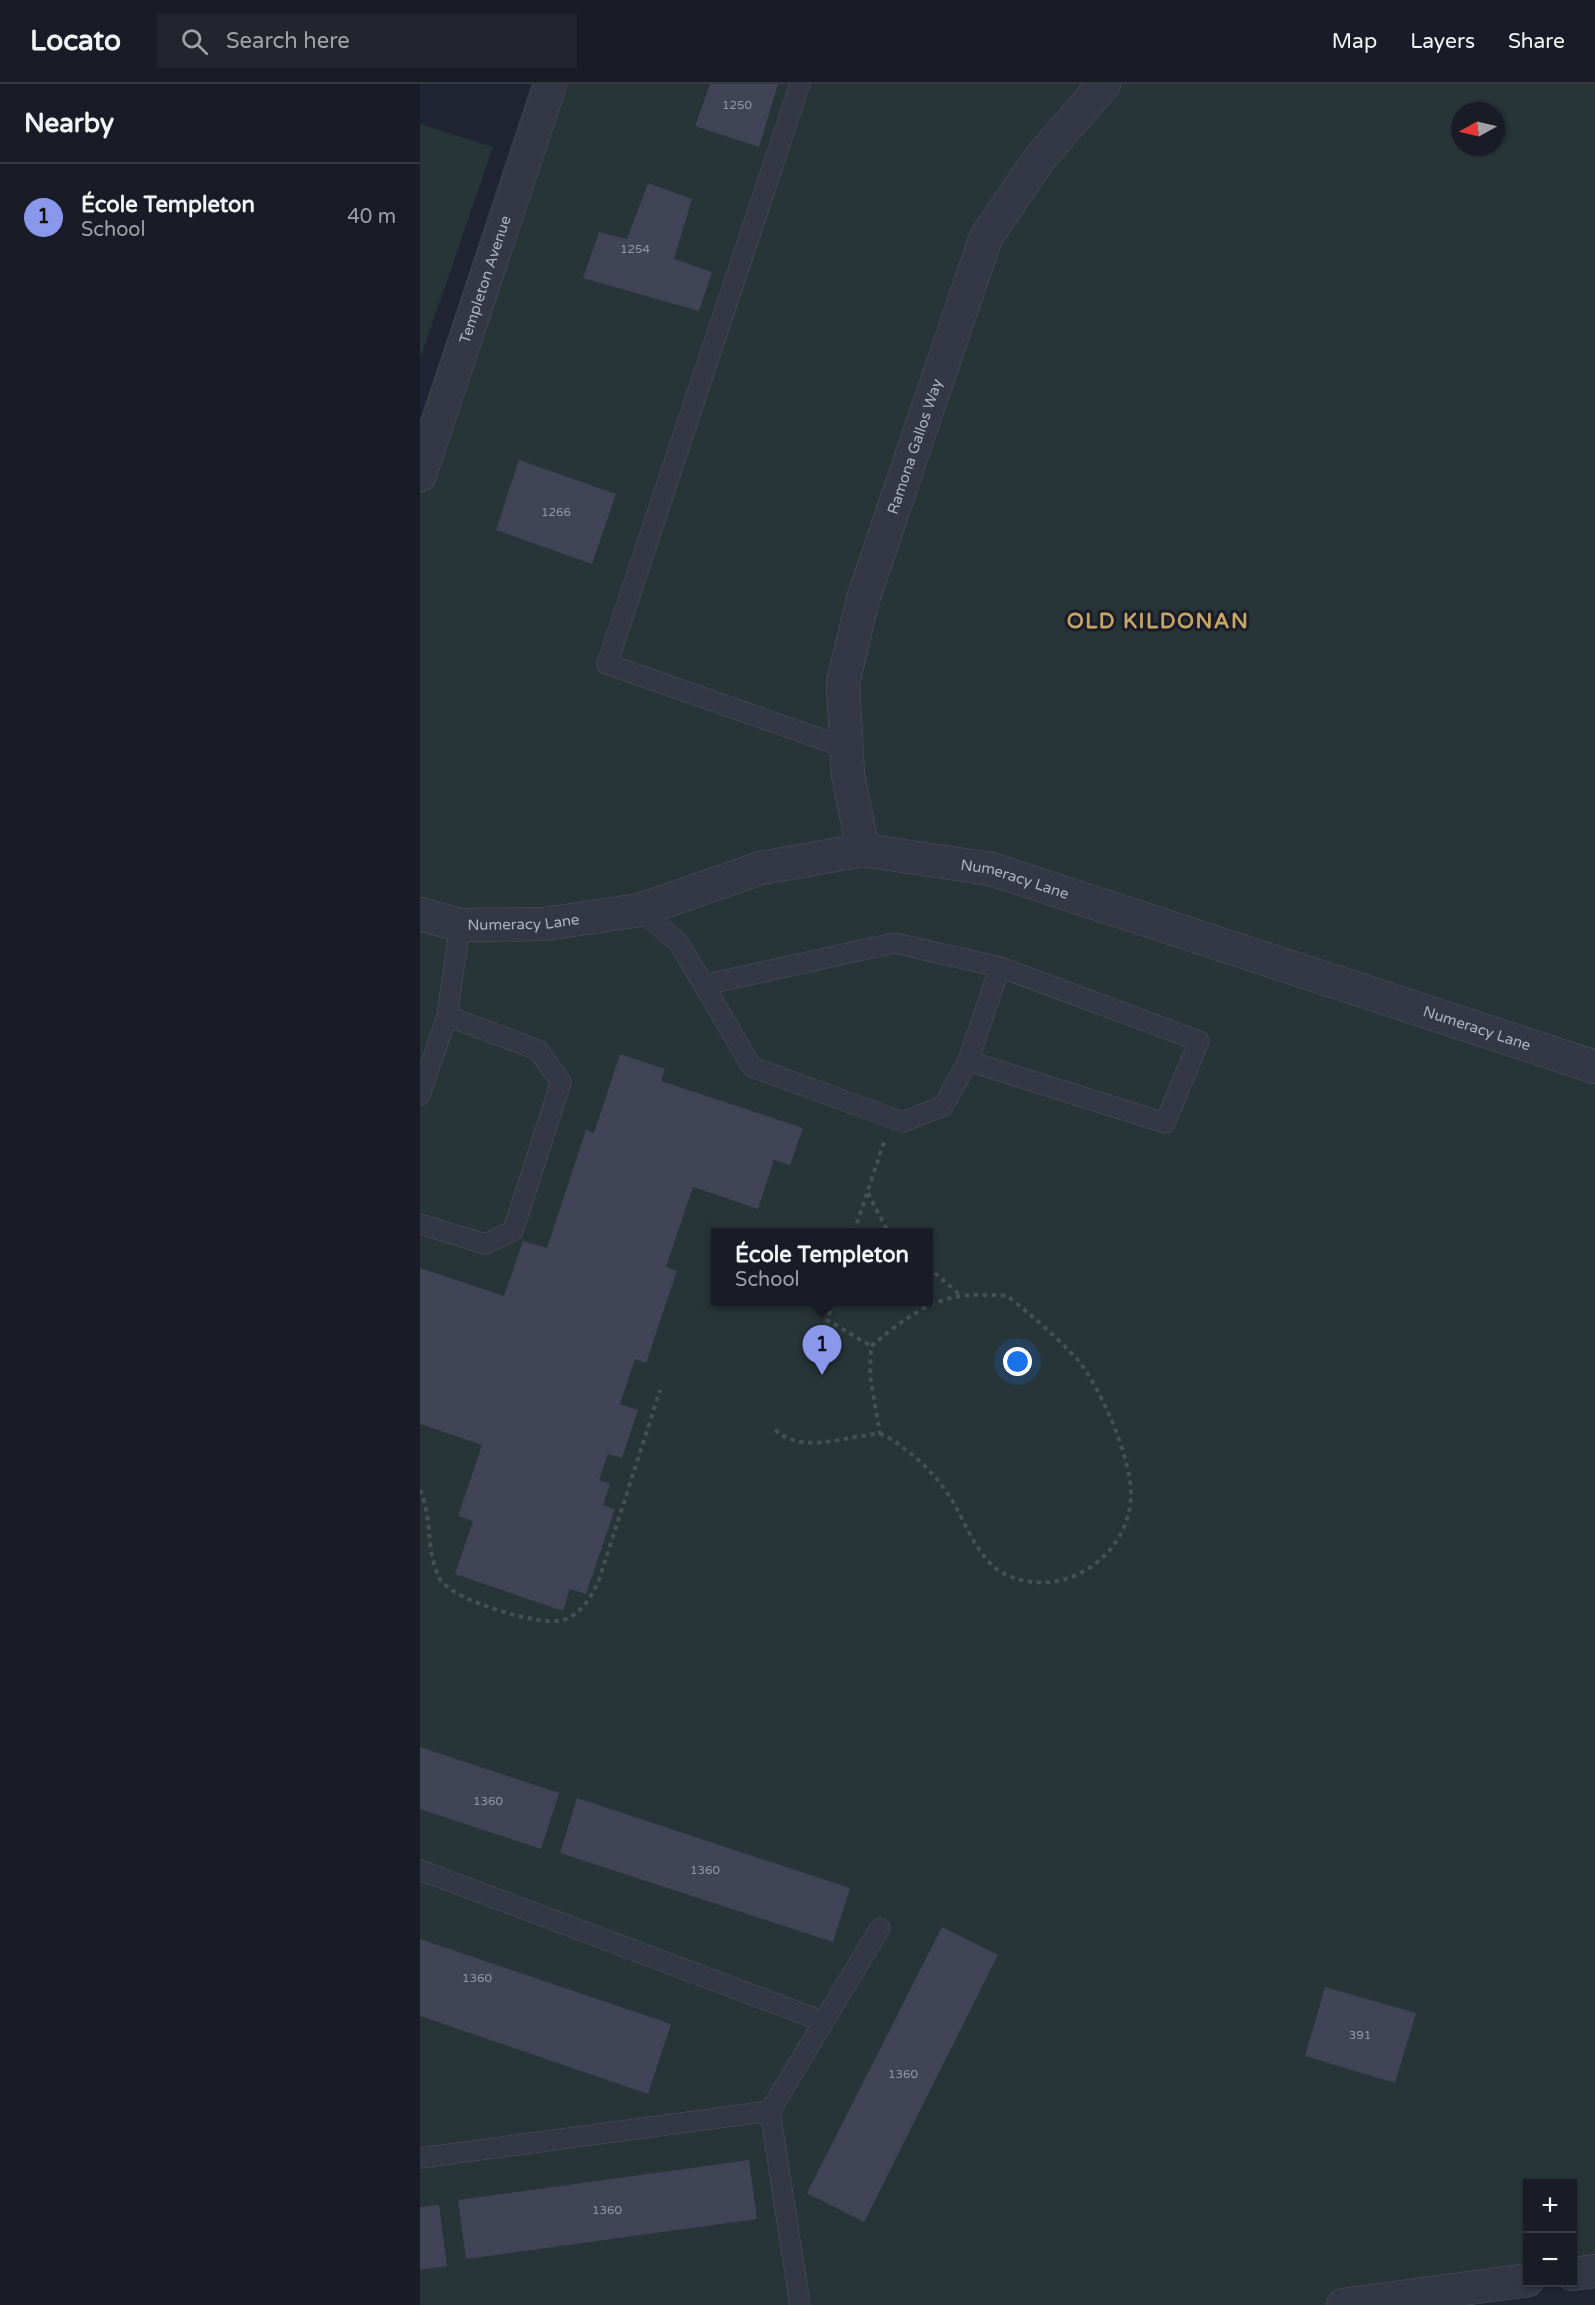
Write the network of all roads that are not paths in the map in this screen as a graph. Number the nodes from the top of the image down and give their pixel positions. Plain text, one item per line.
1 (550, 84) edge
2 (800, 84) edge
3 (1104, 84) edge
4 (420, 475) edge
5 (847, 748) junction
6 (863, 850) junction
7 (640, 910) junction
8 (420, 914) edge
9 (460, 925) junction
10 (1000, 967) junction
11 (704, 985) junction
12 (447, 1016) junction
13 (968, 1061) junction
14 (1595, 1067) edge
15 (420, 1095) edge
16 (420, 1224) edge
17 (420, 1870) edge
18 (880, 1928) dead end
19 (822, 2022) junction
20 (770, 2111) junction
21 (420, 2158) edge
22 (1523, 2281) edge
23 (800, 2305) edge
24 (1343, 2305) edge

1 - 4 street, Templeton Avenue
2 - 5 lane
3 - 5 street, Ramona Gallos Way
5 - 6 street, Ramona Gallos Way
6 - 7 street, Numeracy Lane
6 - 14 street, Numeracy Lane
7 - 9 street, Numeracy Lane
7 - 11 lane
8 - 9 street, Numeracy Lane
9 - 12 lane
10 - 11 lane
10 - 13 lane
10 - 13 lane
11 - 13 lane
12 - 15 lane
12 - 16 lane
17 - 19 lane
18 - 19 lane
19 - 20 lane
20 - 21 lane
20 - 23 lane
22 - 24 street

